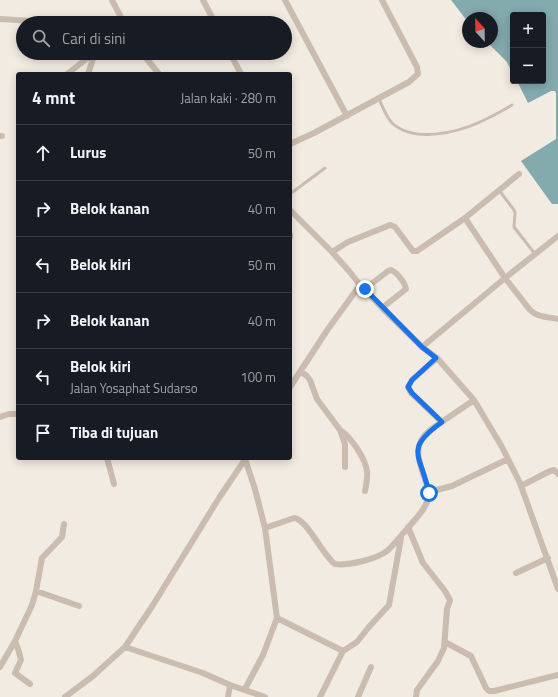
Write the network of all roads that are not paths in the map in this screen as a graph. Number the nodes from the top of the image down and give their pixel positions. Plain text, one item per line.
1 (112, 0) edge
2 (203, 0) edge
3 (285, 0) edge
4 (382, 0) edge
5 (120, 16) edge
6 (211, 16) edge
7 (0, 18) edge
8 (16, 19) edge
9 (85, 60) edge
10 (92, 60) edge
11 (148, 60) edge
12 (234, 60) edge
13 (70, 72) edge
14 (89, 72) edge
15 (157, 72) edge
16 (240, 72) edge
17 (379, 99) junction
18 (512, 105) dead end
19 (347, 116) junction
20 (292, 143) edge
21 (325, 168) dead end
22 (519, 174) dead end
23 (499, 190) junction
24 (292, 193) edge
25 (292, 212) edge
26 (465, 218) junction
27 (558, 236) edge
28 (332, 252) junction
29 (535, 254) junction
30 (505, 278) junction
31 (360, 284) junction
32 (365, 289) junction
33 (382, 308) junction
34 (558, 319) edge
35 (422, 347) junction
36 (436, 358) junction
37 (300, 372) junction
38 (292, 384) edge
39 (474, 400) junction
40 (16, 414) edge
41 (0, 417) edge
42 (442, 422) junction
43 (340, 430) junction
44 (508, 459) junction
45 (108, 460) edge
46 (245, 460) edge
47 (246, 460) edge
48 (345, 467) dead end
49 (558, 474) edge
50 (114, 484) dead end
51 (521, 486) junction
52 (365, 491) dead end
53 (429, 492) junction
54 (64, 524) dead end
55 (408, 527) junction
56 (266, 528) junction
57 (401, 535) junction
58 (548, 558) junction
59 (516, 573) dead end
60 (558, 589) edge
61 (36, 592) junction
62 (78, 606) dead end
63 (277, 618) junction
64 (15, 641) junction
65 (445, 642) junction
66 (125, 647) junction
67 (343, 651) junction
68 (0, 667) edge
69 (370, 667) dead end
70 (558, 675) edge
71 (30, 684) dead end
72 (230, 685) junction
73 (245, 689) junction
74 (65, 697) edge
75 (228, 697) edge
76 (265, 697) edge
77 (320, 697) edge
78 (358, 697) edge
79 (416, 697) edge

1 - 5 street
2 - 6 street
3 - 19 street
4 - 17 street
7 - 8 street
9 - 13 street
10 - 14 street
11 - 15 street
12 - 16 street
17 - 18 lane
17 - 19 street
19 - 20 street
21 - 24 lane
22 - 23 street
23 - 26 street
23 - 29 lane
25 - 28 street
26 - 28 street
26 - 30 street
27 - 29 street
28 - 31 street
29 - 30 street
30 - 34 street
30 - 35 street
31 - 32 street
31 - 37 street
32 - 33 street
32 - 33 street
33 - 35 street
35 - 36 street
36 - 39 street
36 - 42 street
37 - 38 street
37 - 43 street
39 - 42 street
39 - 44 street
40 - 41 street
42 - 53 street
43 - 48 street
43 - 52 street
44 - 51 street
44 - 53 street
45 - 50 street
46 - 66 street
47 - 56 street
49 - 51 street
51 - 58 street
53 - 55 street
54 - 61 street
55 - 57 street
55 - 65 street
56 - 57 street
56 - 63 street
57 - 67 street
58 - 59 street
58 - 60 street
61 - 62 street
61 - 64 street
63 - 67 street
63 - 73 street
64 - 68 street
64 - 71 street
65 - 70 street
65 - 79 street
66 - 72 street
66 - 74 street
67 - 77 street
69 - 78 street
72 - 73 street
72 - 75 street
73 - 76 street

